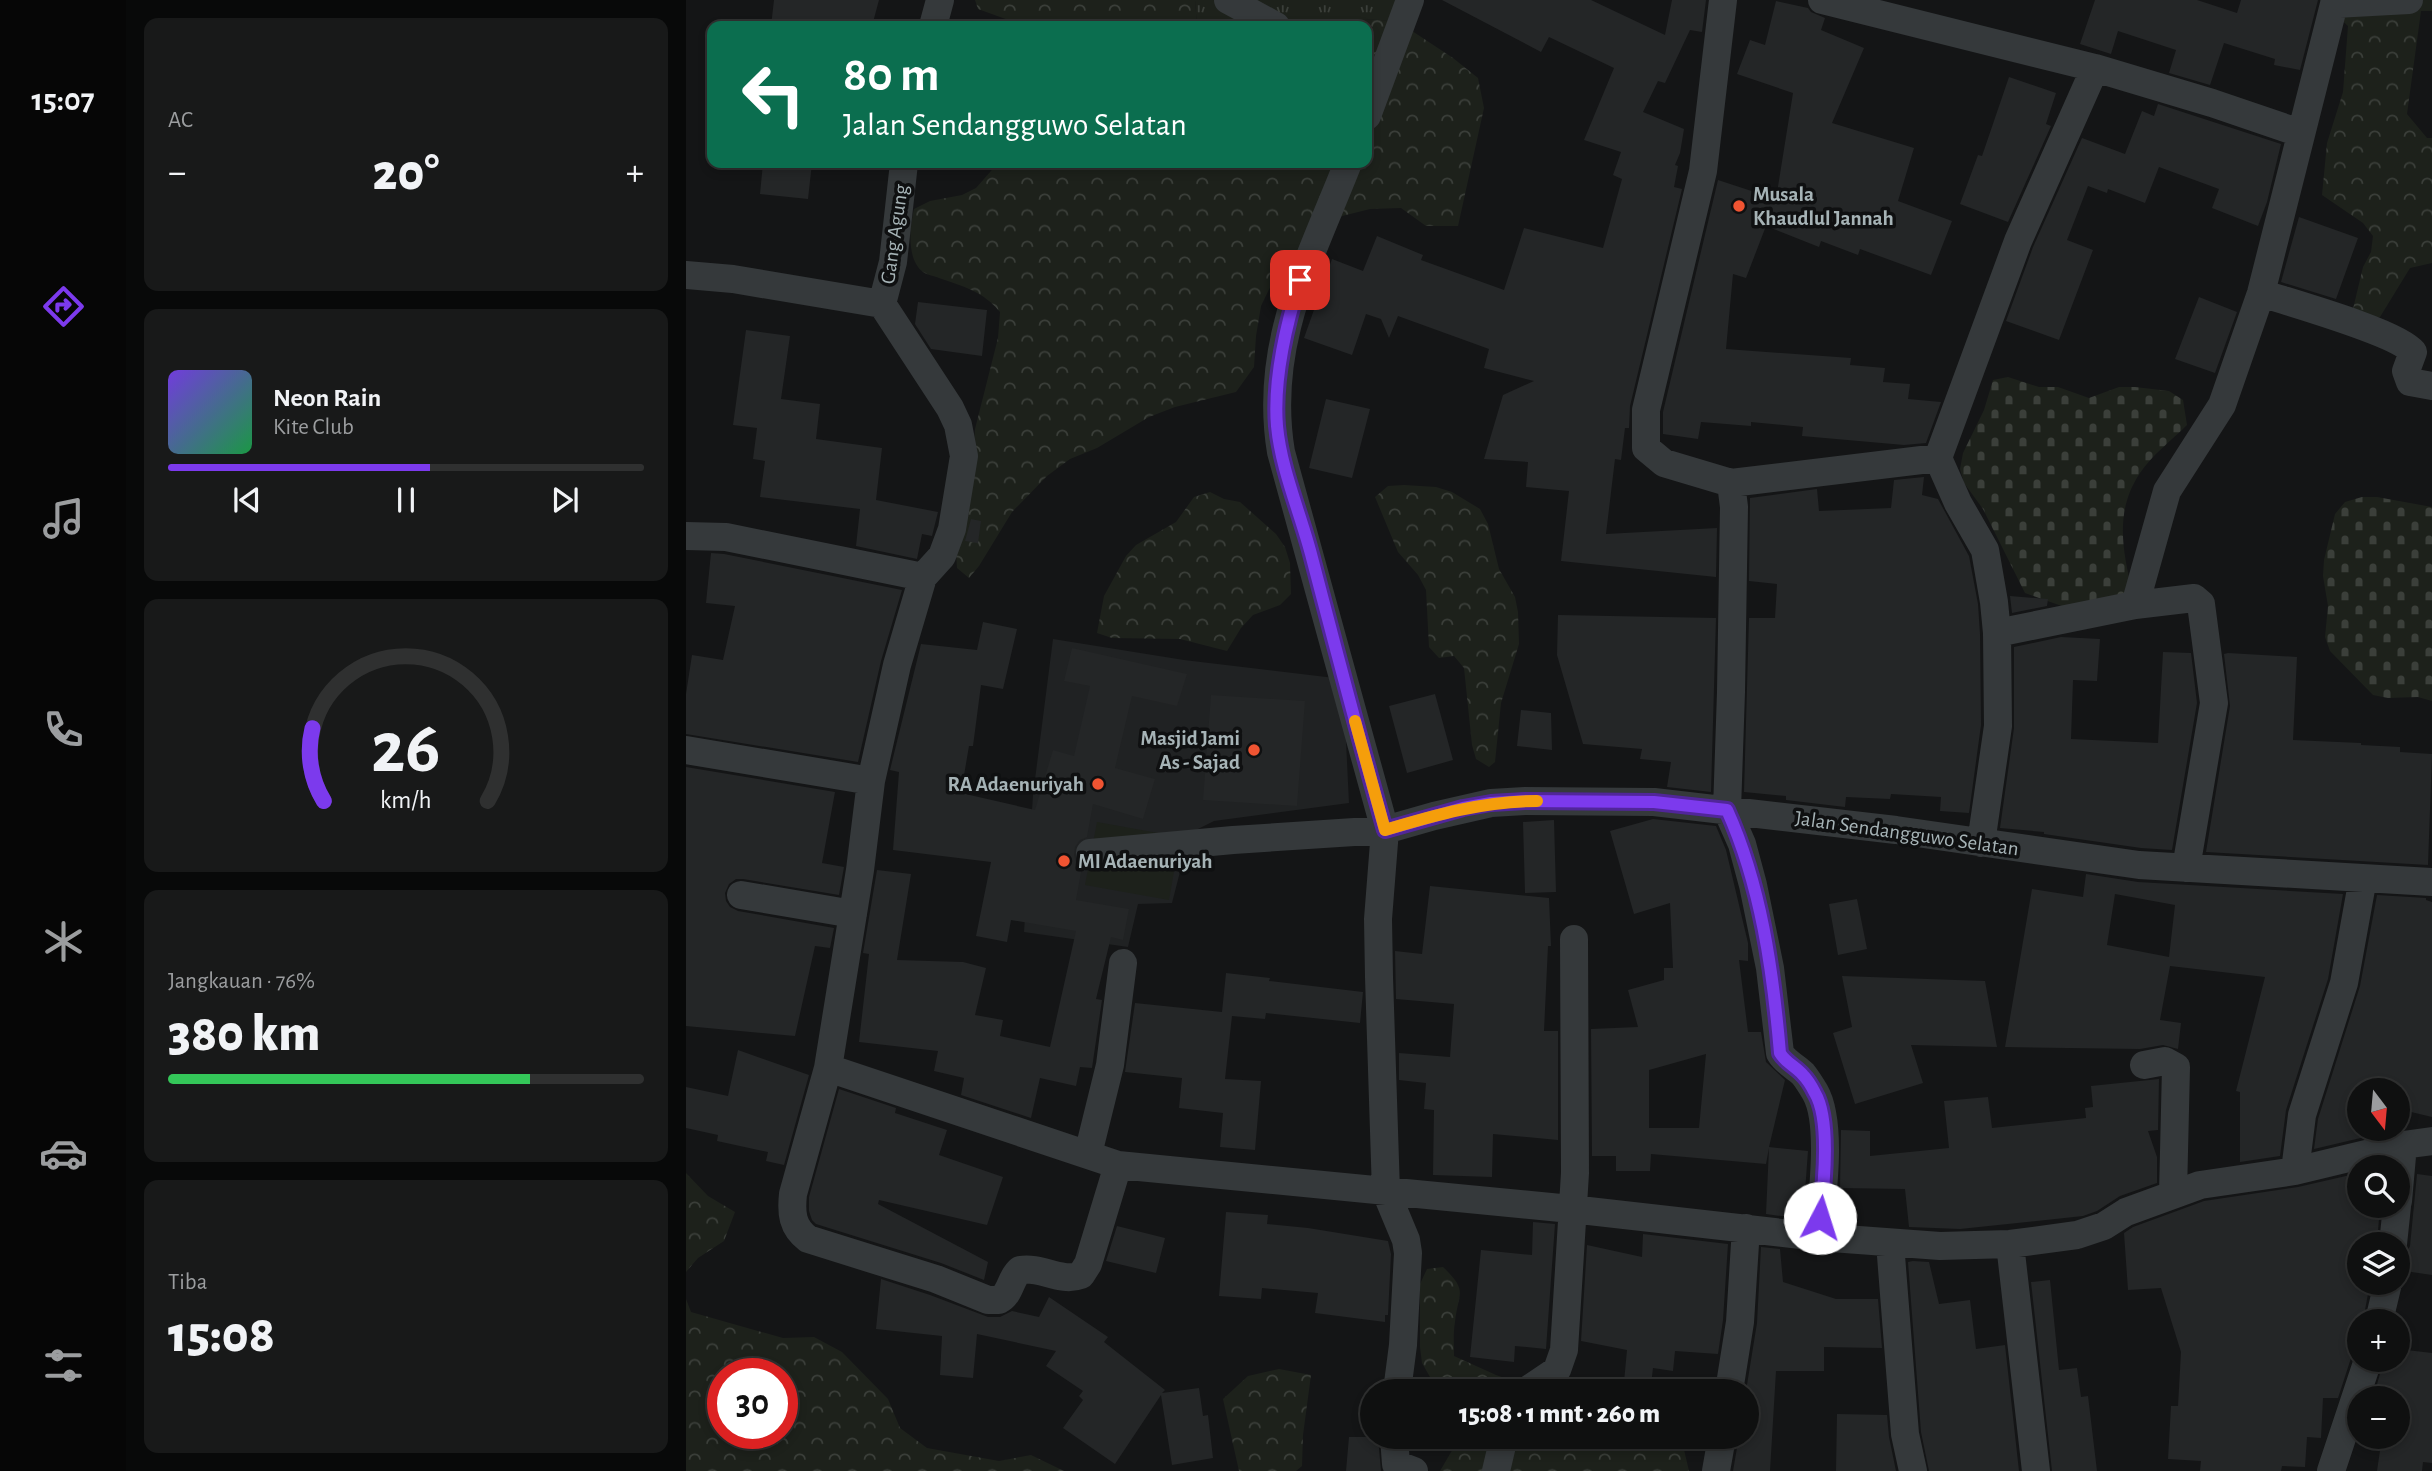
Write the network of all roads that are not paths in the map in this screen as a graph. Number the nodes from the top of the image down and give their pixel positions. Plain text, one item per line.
1 (940, 0) edge
2 (1228, 0) edge
3 (1410, 0) edge
4 (1723, 0) edge
5 (1822, 0) edge
6 (2409, 0) edge
7 (2334, 2) edge
8 (934, 21) edge
9 (1267, 21) edge
10 (2095, 68) junction
11 (1373, 78) edge
12 (2300, 133) junction
13 (903, 168) edge
14 (1347, 168) edge
15 (686, 275) edge
16 (2261, 293) junction
17 (881, 304) junction
18 (2432, 386) edge
19 (1938, 458) junction
20 (1731, 482) junction
21 (686, 536) edge
22 (923, 577) junction
23 (2136, 605) junction
24 (1997, 632) junction
25 (686, 750) edge
26 (871, 780) junction
27 (1727, 810) junction
28 (1385, 830) junction
29 (1981, 843) junction
30 (1090, 853) dead end
31 (2186, 868) junction
32 (2363, 878) junction
33 (2432, 882) edge
34 (741, 895) dead end
35 (853, 914) junction
36 (1574, 939) dead end
37 (1123, 963) dead end
38 (2144, 1065) dead end
39 (828, 1068) junction
40 (2432, 1141) edge
41 (2403, 1144) junction
42 (1088, 1154) junction
43 (2402, 1155) edge
44 (1118, 1165) junction
45 (2295, 1171) junction
46 (1386, 1192) junction
47 (2173, 1194) junction
48 (1571, 1209) junction
49 (1746, 1228) junction
50 (1818, 1237) junction
51 (1889, 1243) junction
52 (2010, 1244) junction
53 (2364, 1372) edge
54 (1399, 1379) edge
55 (1544, 1379) edge
56 (1732, 1379) edge
57 (1395, 1449) edge
58 (1501, 1449) edge
59 (1720, 1449) edge
60 (1414, 1471) edge
61 (1496, 1471) edge
62 (1716, 1471) edge
63 (1913, 1471) edge
64 (2036, 1471) edge
65 (2331, 1471) edge

1 - 8 street
2 - 9 street
3 - 11 street
4 - 20 street
5 - 10 street
6 - 7 street
7 - 12 street
10 - 12 street
10 - 19 street
12 - 16 street
13 - 17 street, Gang Agung
14 - 28 street
15 - 17 street
16 - 18 street
16 - 23 street
17 - 22 street
19 - 20 street
19 - 24 street
20 - 27 street
21 - 22 street
22 - 26 street
23 - 24 street
23 - 31 street
24 - 29 street
25 - 26 street
26 - 35 street
27 - 28 street, Jalan Sendangguwo Selatan
27 - 29 street, Jalan Sendangguwo Selatan
27 - 50 street
28 - 30 street, Jalan Sendangguwo Selatan
28 - 46 street
29 - 31 street, Jalan Sendangguwo Selatan
31 - 32 street, Jalan Sendangguwo Selatan
32 - 33 street, Jalan Sendangguwo Selatan
32 - 45 street
34 - 35 street
35 - 39 street
36 - 48 street
37 - 42 street
38 - 47 street
39 - 42 street
39 - 44 street
40 - 41 street
41 - 43 street
41 - 45 street
42 - 44 street
44 - 46 street
45 - 47 street
46 - 48 street
46 - 54 street
47 - 52 street
48 - 49 street
48 - 55 street
49 - 50 street
49 - 56 street
50 - 51 street
51 - 52 street
51 - 63 street
52 - 64 street
53 - 65 street
57 - 60 street
58 - 61 street
59 - 62 street

